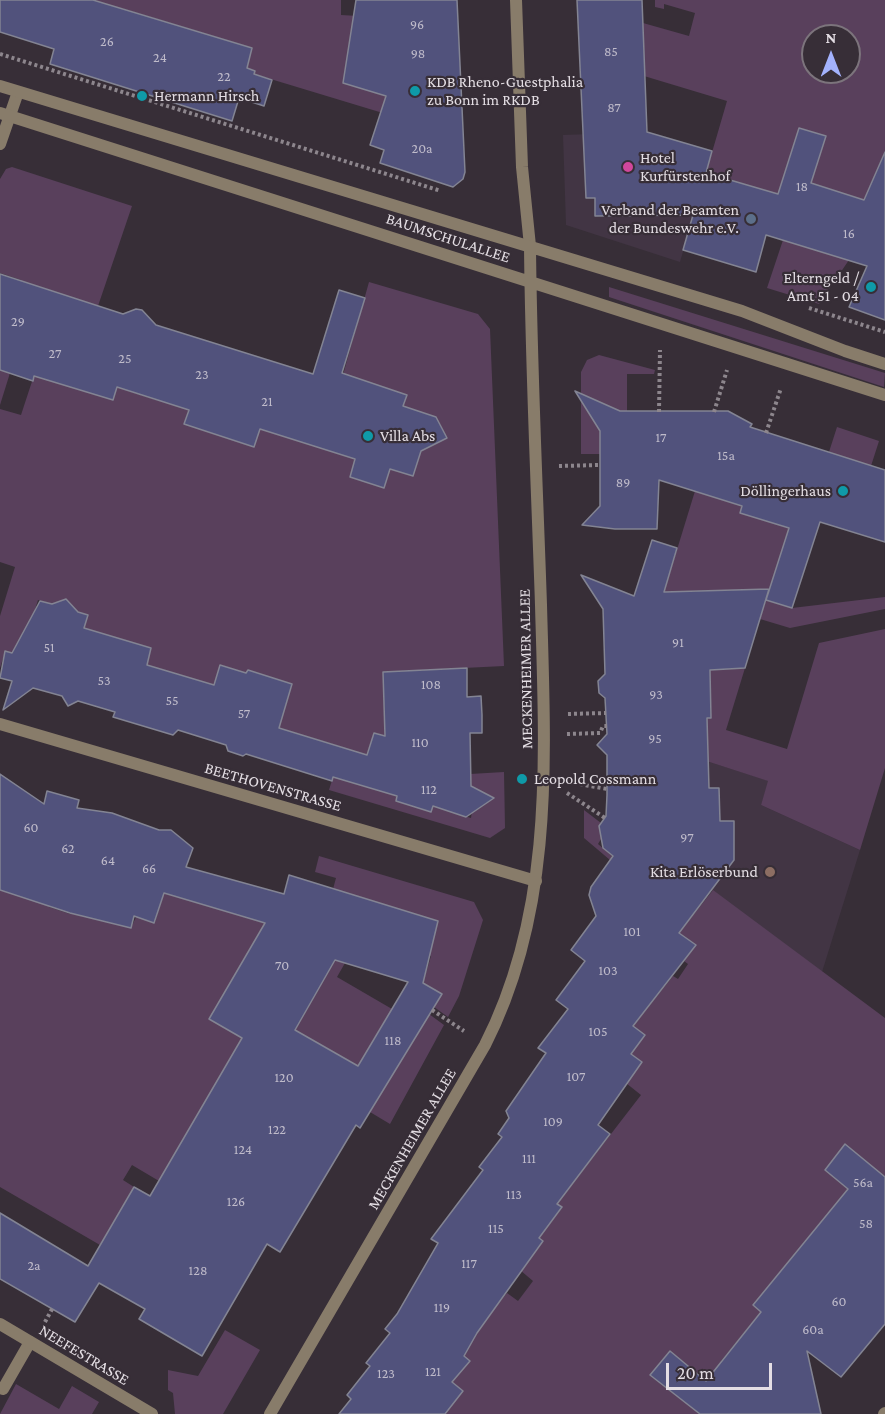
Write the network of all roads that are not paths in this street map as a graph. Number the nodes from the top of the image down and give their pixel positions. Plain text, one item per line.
1 (516, 0) edge
2 (0, 86) edge
3 (18, 92) junction
4 (5, 115) edge
5 (0, 144) edge
6 (530, 246) junction
7 (530, 282) junction
8 (885, 364) edge
9 (885, 395) edge
10 (0, 724) edge
11 (536, 881) junction
12 (0, 1324) edge
13 (30, 1342) junction
14 (3, 1389) dead end
15 (152, 1414) edge
16 (270, 1414) edge

1 - 6 street, MECKENHEIMER ALLEE
2 - 3 street, BAUMSCHULALLEE
3 - 4 street
3 - 6 street, BAUMSCHULALLEE
4 - 5 street
4 - 7 street, BAUMSCHULALLEE
6 - 7 street, MECKENHEIMER ALLEE
6 - 8 street, BAUMSCHULALLEE
7 - 9 street, BAUMSCHULALLEE
7 - 11 street, MECKENHEIMER ALLEE
10 - 11 street, BEETHOVENSTRASSE
11 - 16 street, MECKENHEIMER ALLEE
12 - 13 street, NEEFESTRASSE
13 - 14 street
13 - 15 street, NEEFESTRASSE

